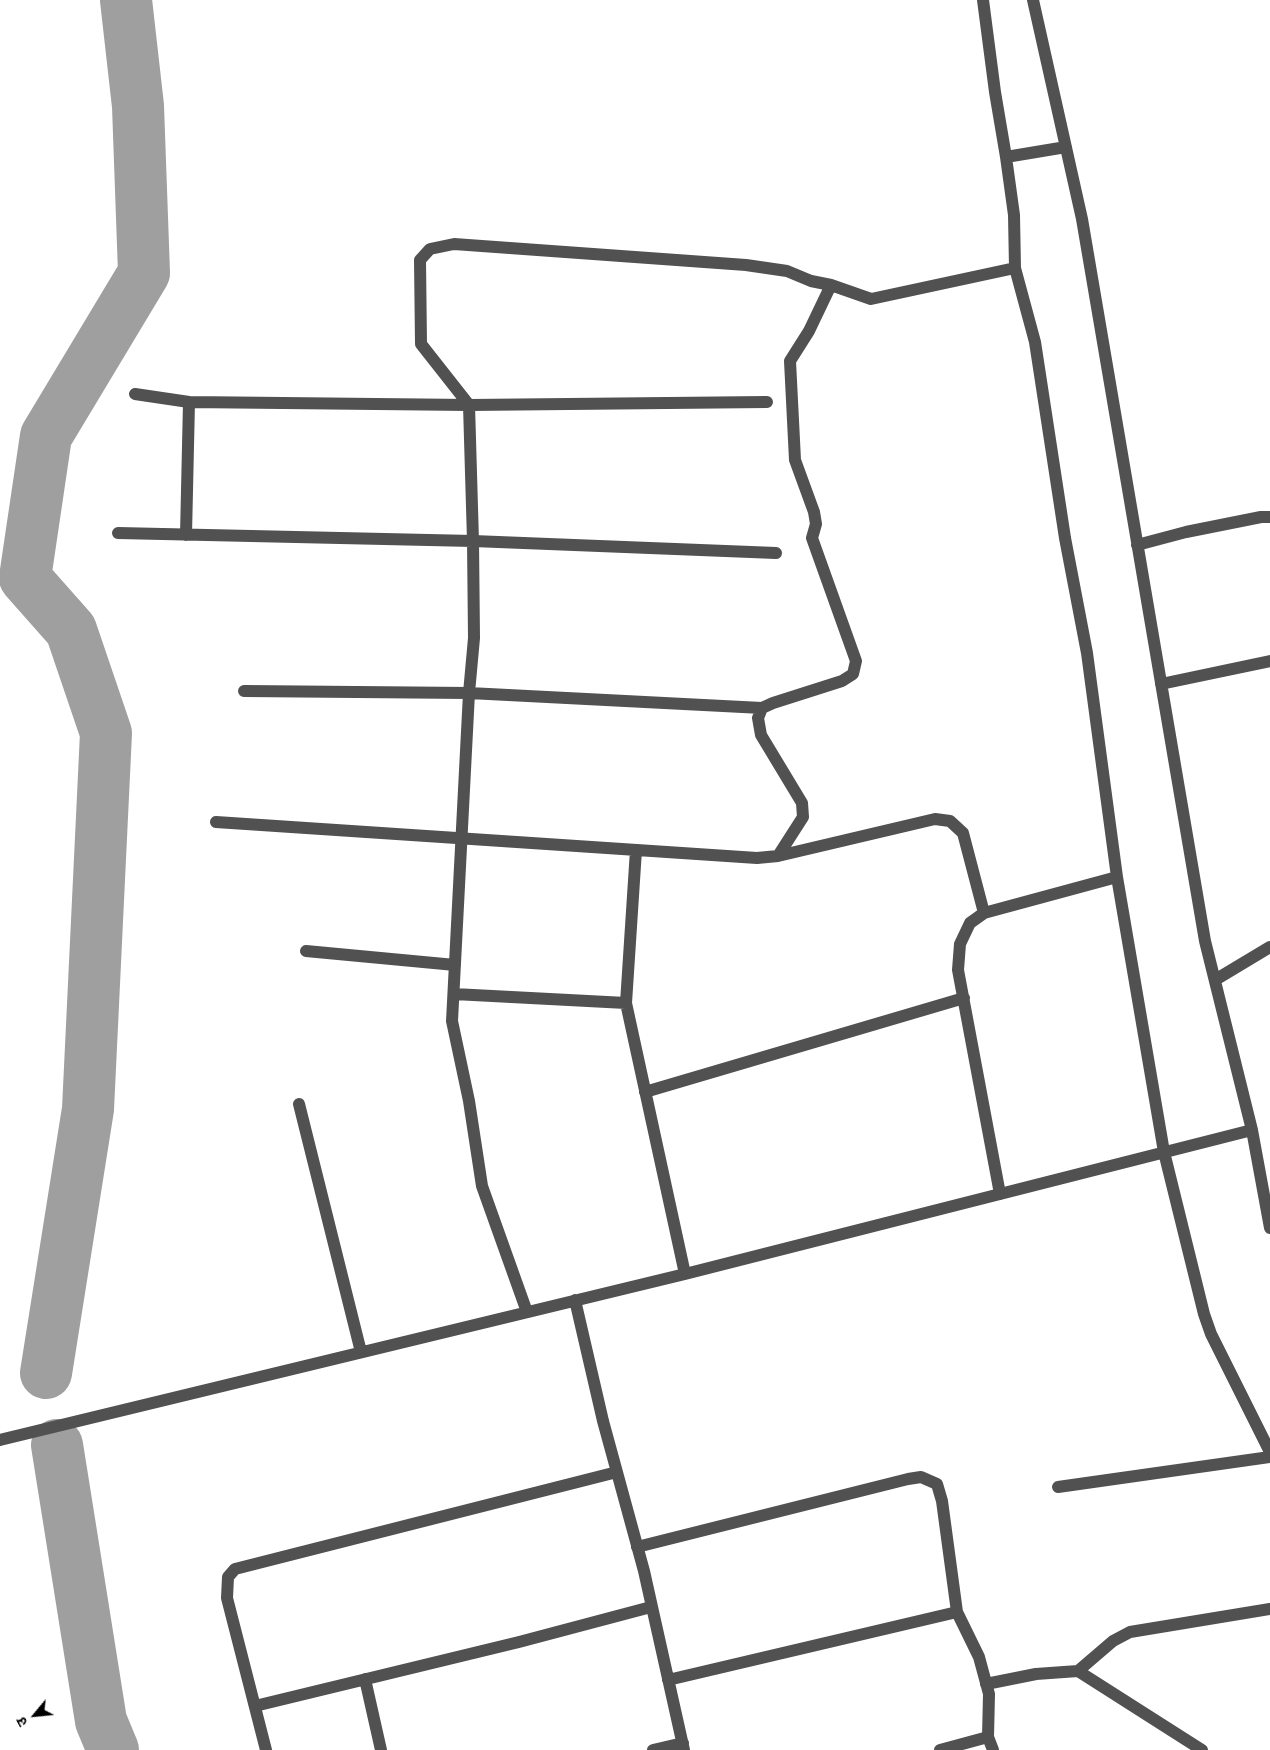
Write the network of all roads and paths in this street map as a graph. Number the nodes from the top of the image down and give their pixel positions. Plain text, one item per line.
1 (983, 0) edge
2 (1033, 0) edge
3 (1066, 147) junction
4 (1006, 157) junction
5 (1015, 268) junction
6 (832, 285) junction
7 (135, 394) dead end
8 (189, 402) junction
9 (766, 402) dead end
10 (469, 405) junction
11 (1270, 517) edge
12 (118, 533) dead end
13 (186, 535) junction
14 (473, 541) junction
15 (1137, 545) junction
16 (776, 553) dead end
17 (1270, 660) edge
18 (1162, 684) junction
19 (244, 691) dead end
20 (468, 693) junction
21 (762, 708) junction
22 (216, 822) dead end
23 (462, 839) junction
24 (636, 850) junction
25 (778, 856) junction
26 (1117, 877) junction
27 (984, 914) junction
28 (1270, 946) edge
29 (306, 951) dead end
30 (455, 965) junction
31 (1215, 980) junction
32 (454, 994) junction
33 (964, 998) junction
34 (626, 1003) junction
35 (644, 1092) junction
36 (298, 1104) dead end
37 (1252, 1130) junction
38 (1164, 1152) junction
39 (1000, 1194) junction
40 (1270, 1228) edge
41 (685, 1274) junction
42 (575, 1300) junction
43 (527, 1312) junction
44 (361, 1352) junction
45 (2, 1440) edge
46 (1270, 1452) edge
47 (1270, 1457) edge
48 (617, 1472) junction
49 (1058, 1487) dead end
50 (637, 1547) junction
51 (652, 1606) junction
52 (1270, 1609) edge
53 (957, 1612) junction
54 (1078, 1671) junction
55 (365, 1679) junction
56 (668, 1680) junction
57 (986, 1684) junction
58 (255, 1706) junction
59 (988, 1737) junction
60 (683, 1747) edge
61 (266, 1750) edge
62 (381, 1750) edge
63 (653, 1750) edge
64 (940, 1750) edge
65 (993, 1750) edge
66 (1202, 1750) edge

1 - 4 street
2 - 3 street
3 - 4 street
3 - 15 street
4 - 5 street
5 - 6 street
5 - 26 street
6 - 10 street
6 - 21 street
7 - 8 street
8 - 10 street
8 - 13 street
9 - 10 street
10 - 14 street
11 - 15 street
12 - 13 street
13 - 14 street
14 - 16 street
14 - 20 street
15 - 18 street
17 - 18 street
18 - 31 street
19 - 20 street
20 - 21 street
20 - 23 street
21 - 25 street
22 - 23 street
23 - 24 street
23 - 30 street
24 - 25 street
24 - 34 street
25 - 27 street
26 - 27 street
26 - 38 street
27 - 33 street
28 - 31 street
29 - 30 street
30 - 32 street
31 - 37 street
32 - 34 street
32 - 43 street
33 - 35 street
33 - 39 street
34 - 35 street
35 - 41 street
36 - 44 street
37 - 38 street
37 - 40 street
38 - 39 street
38 - 46 street
39 - 41 street
41 - 42 street
42 - 43 street
42 - 48 street
43 - 44 street
44 - 45 street
47 - 49 street
48 - 50 street
48 - 58 street
50 - 51 street
50 - 53 street
51 - 55 street
51 - 56 street
52 - 54 street
53 - 56 street
53 - 57 street
54 - 57 street
54 - 66 street
55 - 58 street
55 - 62 street
56 - 60 street
57 - 59 street
58 - 61 street
59 - 64 street
59 - 65 street
60 - 63 street

